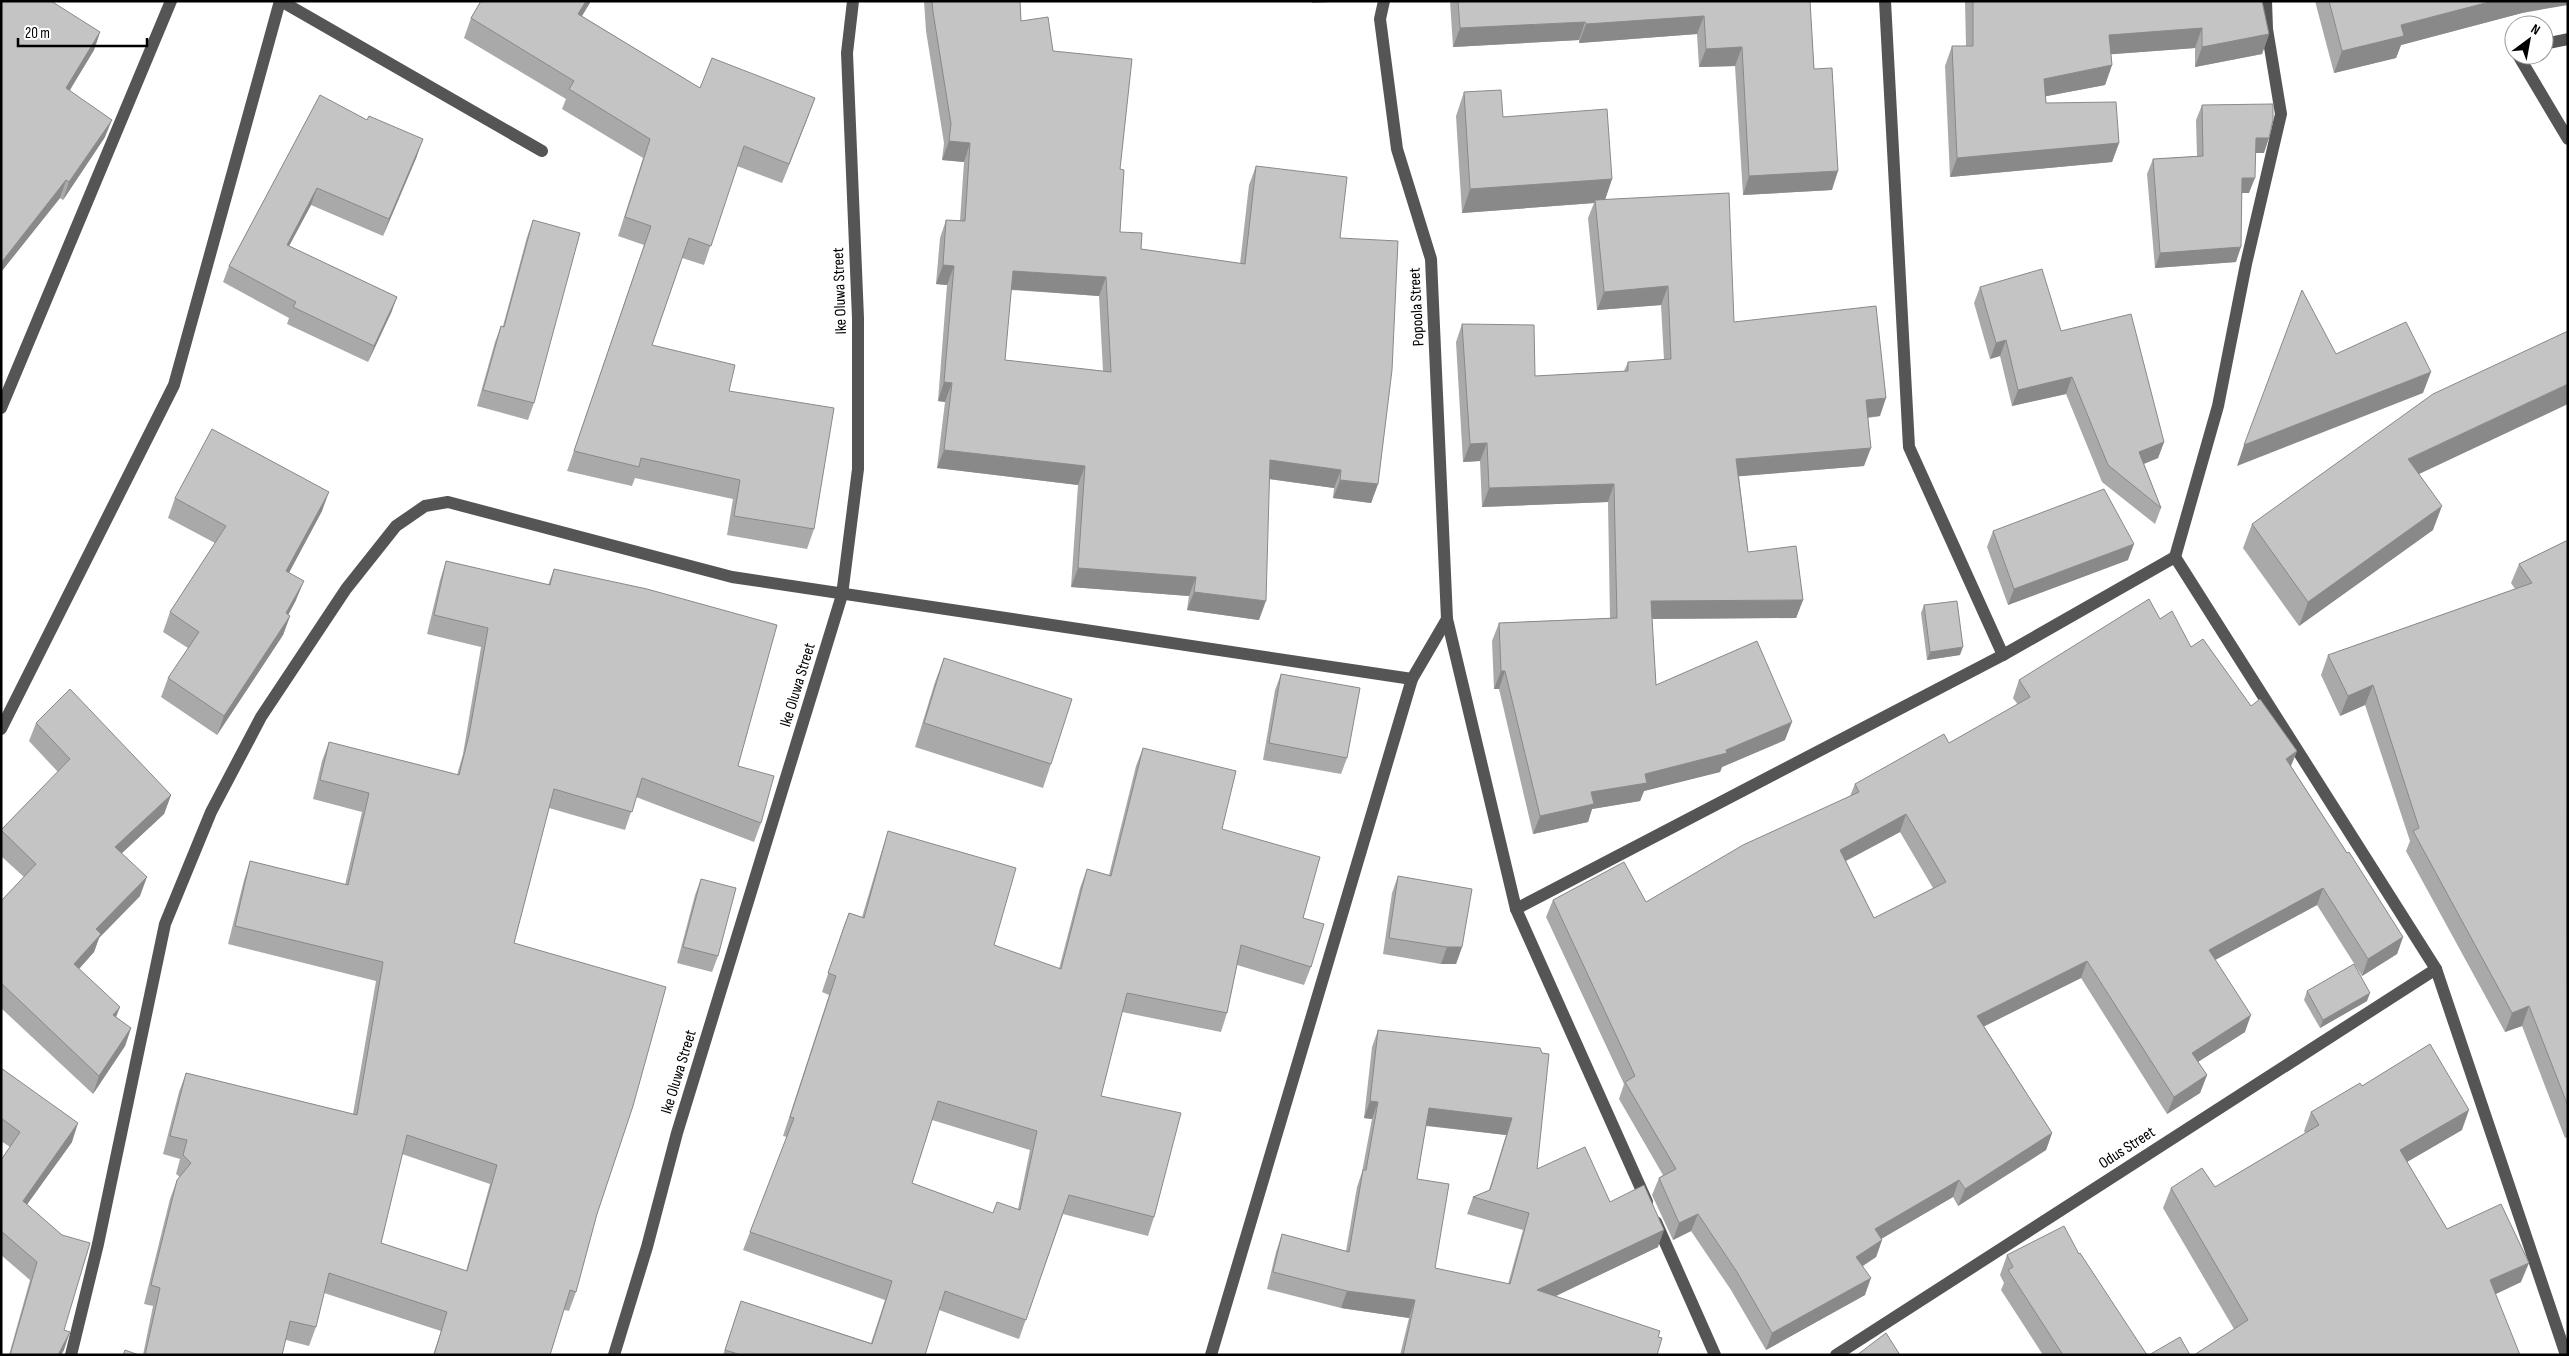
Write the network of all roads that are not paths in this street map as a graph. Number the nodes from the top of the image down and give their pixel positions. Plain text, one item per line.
1 (171, 1) edge
2 (281, 1) edge
3 (853, 1) edge
4 (1384, 1) edge
5 (1886, 1) edge
6 (2266, 1) edge
7 (2568, 39) edge
8 (2554, 42) edge
9 (2524, 65) edge
10 (2568, 139) edge
11 (542, 151) dead end
12 (1, 408) edge
13 (2175, 557) junction
14 (842, 595) junction
15 (1447, 619) junction
16 (2003, 655) junction
17 (1412, 679) junction
18 (1, 729) edge
19 (1516, 909) junction
20 (2436, 969) junction
21 (71, 1355) edge
22 (614, 1355) edge
23 (1211, 1355) edge
24 (1715, 1355) edge
25 (1836, 1355) edge
26 (2566, 1355) edge

1 - 12 street
2 - 11 street
2 - 18 street
3 - 14 street, Ike Oluwa Street
4 - 15 street, Popoola Street
5 - 16 street
6 - 13 street
7 - 8 street
9 - 10 street
13 - 16 street
13 - 20 street
14 - 17 street
14 - 21 street
14 - 22 street, Ike Oluwa Street
15 - 17 street
15 - 19 street, Popoola Street
16 - 19 street
17 - 23 street
19 - 24 street, Popoola Street
20 - 25 street, Odus Street
20 - 26 street

